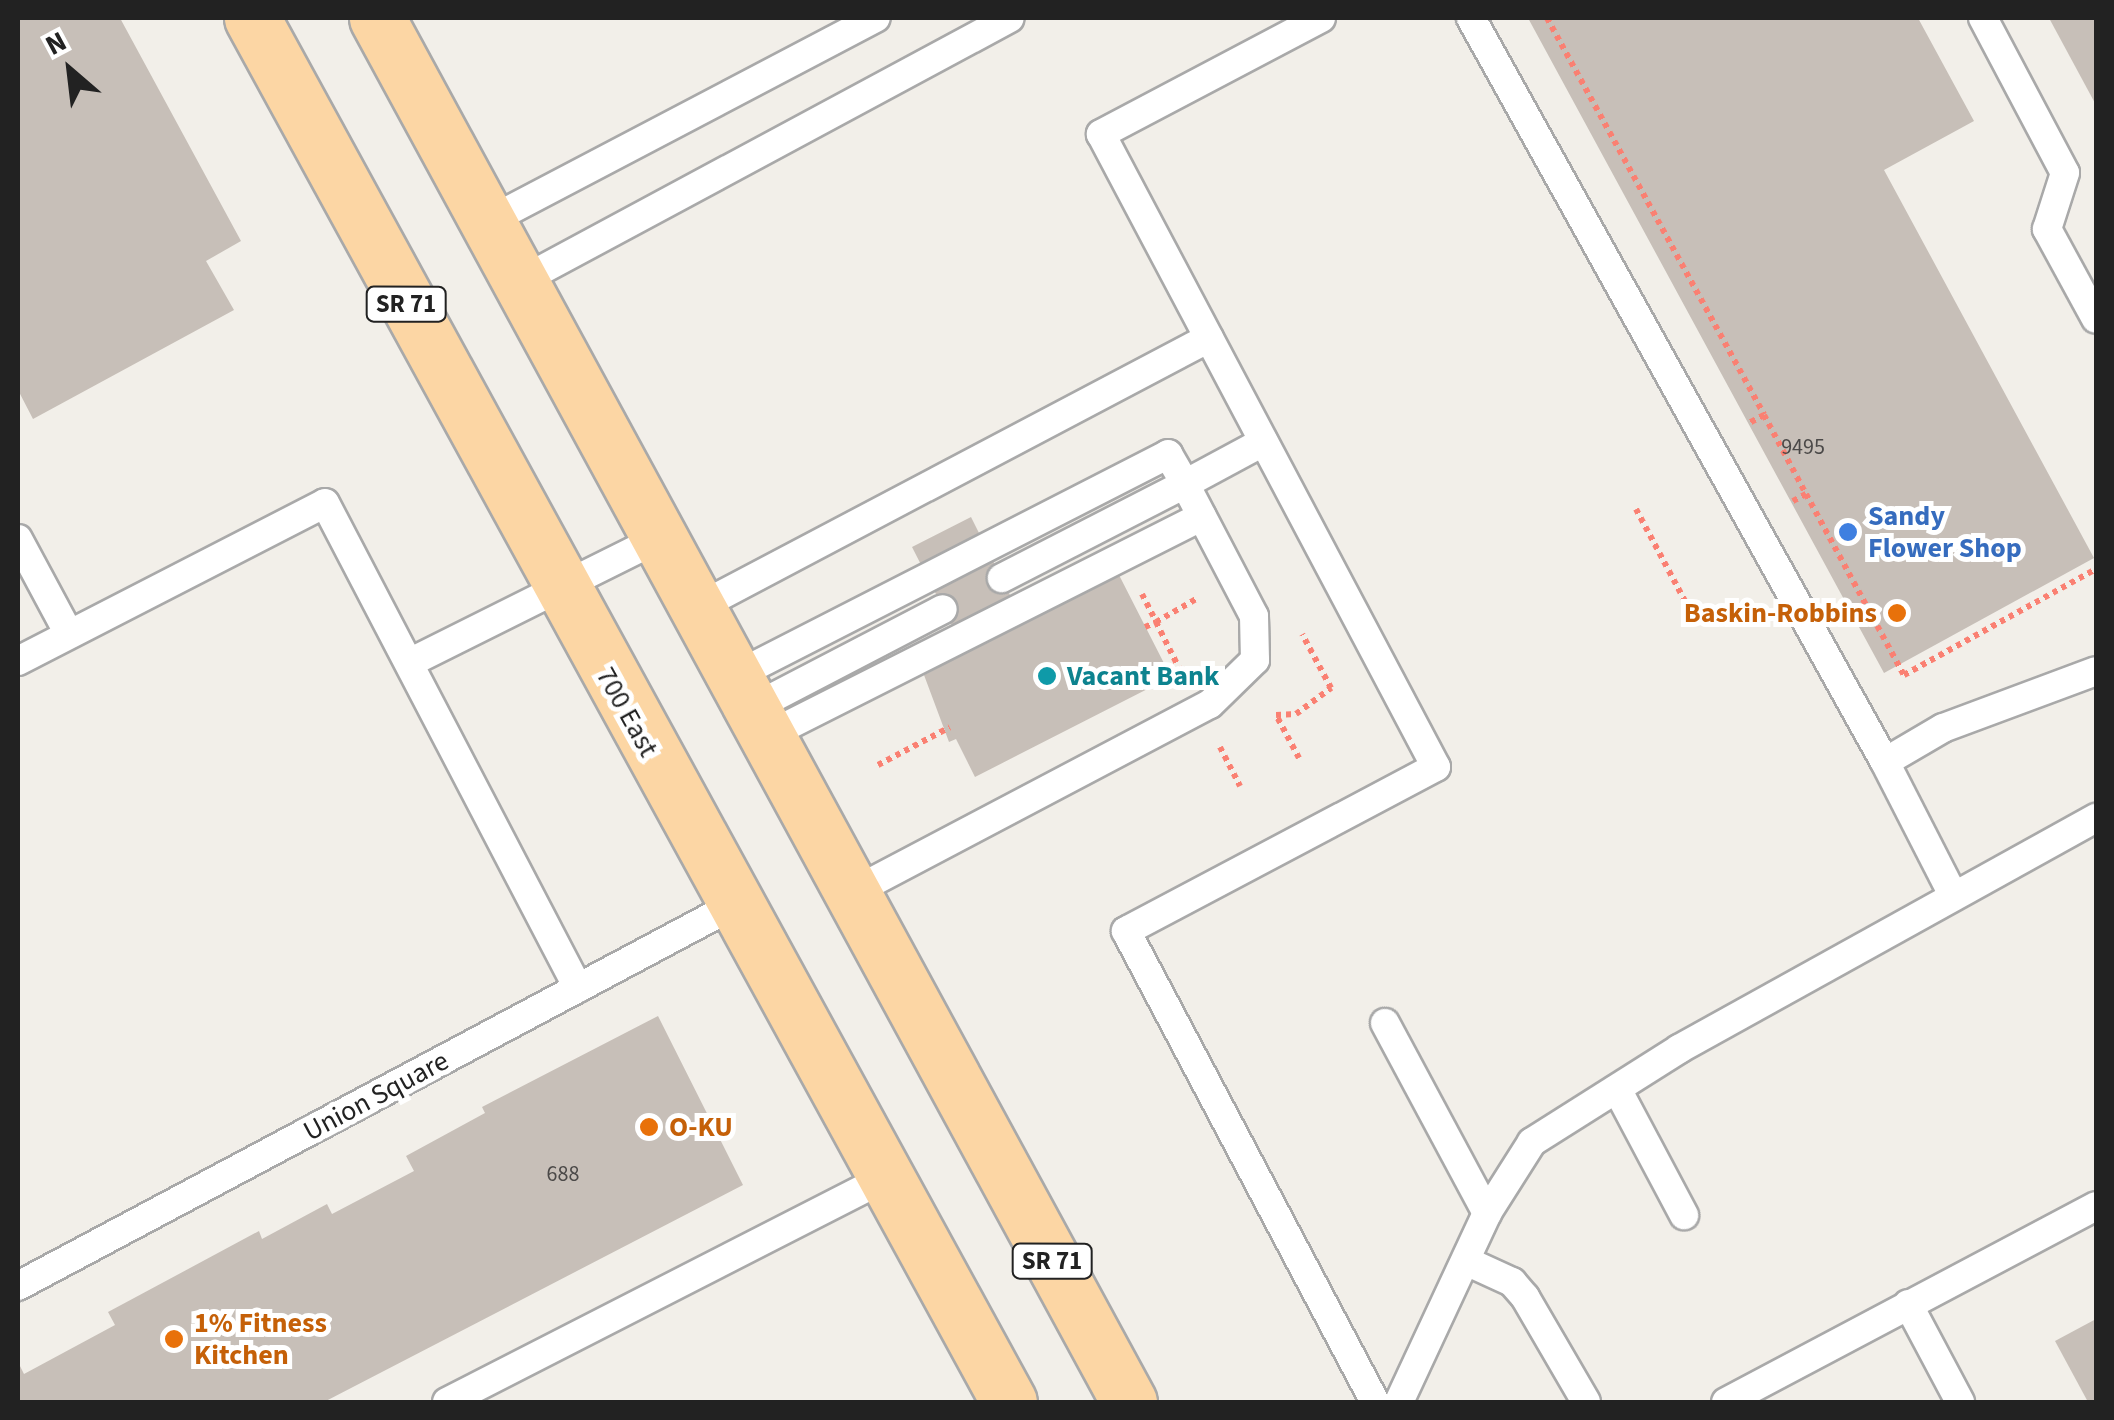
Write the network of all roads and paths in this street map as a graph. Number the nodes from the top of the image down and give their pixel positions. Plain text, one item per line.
1 (252, 18) edge
2 (377, 18) edge
3 (876, 18) edge
4 (1010, 18) edge
5 (1321, 18) edge
6 (1470, 18) edge
7 (1546, 18) edge
8 (1982, 18) edge
9 (487, 222) junction
10 (518, 282) junction
11 (2096, 319) edge
12 (1209, 338) junction
13 (1764, 415) junction
14 (1739, 428) dead end
15 (1263, 442) junction
16 (1185, 484) junction
17 (1806, 494) junction
18 (1783, 506) dead end
19 (1636, 509) dead end
20 (1202, 516) junction
21 (18, 540) edge
22 (656, 540) junction
23 (2096, 569) edge
24 (1002, 578) dead end
25 (560, 590) junction
26 (1210, 591) dead end
27 (1688, 607) dead end
28 (694, 609) junction
29 (943, 609) dead end
30 (1156, 622) junction
31 (1145, 627) dead end
32 (69, 634) junction
33 (18, 661) edge
34 (411, 662) junction
35 (2096, 672) edge
36 (1190, 691) dead end
37 (750, 708) junction
38 (1276, 715) dead end
39 (950, 727) dead end
40 (1218, 742) dead end
41 (1298, 758) dead end
42 (1884, 762) junction
43 (878, 766) dead end
44 (1240, 786) dead end
45 (2096, 818) edge
46 (853, 892) junction
47 (1953, 895) junction
48 (734, 905) junction
49 (578, 988) junction
50 (1385, 1023) dead end
51 (1616, 1089) junction
52 (886, 1177) junction
53 (2096, 1206) edge
54 (1487, 1213) junction
55 (1684, 1215) dead end
56 (1466, 1261) junction
57 (18, 1286) edge
58 (1908, 1304) junction
59 (447, 1402) edge
60 (1008, 1402) edge
61 (1129, 1402) edge
62 (1376, 1402) edge
63 (1398, 1402) edge
64 (1586, 1402) edge
65 (1726, 1402) edge
66 (1960, 1402) edge

1 - 25 main road, 700 East / SR 71
2 - 9 main road, SR 71
3 - 9 lane
4 - 10 lane
5 - 12 lane
6 - 42 lane
7 - 13 path
8 - 11 lane
9 - 10 main road, SR 71
10 - 22 main road, SR 71
12 - 15 lane
12 - 28 lane
13 - 14 path
13 - 17 path
15 - 16 lane
15 - 62 lane
16 - 20 lane
16 - 24 lane
16 - 37 lane
17 - 18 path
17 - 23 path
19 - 27 path
20 - 37 lane
20 - 46 lane
21 - 32 lane
22 - 25 lane
22 - 28 main road, SR 71
25 - 34 lane
25 - 48 main road, 700 East / SR 71
26 - 30 path
28 - 37 main road, SR 71
29 - 37 lane
30 - 31 path
30 - 36 path
32 - 33 lane
32 - 34 lane
34 - 49 lane
35 - 42 lane
37 - 46 main road, SR 71
38 - 41 path
39 - 43 path
40 - 44 path
42 - 47 lane
45 - 47 lane
46 - 61 main road, SR 71
47 - 51 lane
48 - 49 lane, Union Square
48 - 52 main road, 700 East / SR 71
49 - 57 lane, Union Square
50 - 54 lane
51 - 54 lane
51 - 55 lane
52 - 59 lane
52 - 60 main road, 700 East / SR 71
53 - 58 lane
54 - 56 lane
56 - 63 lane
56 - 64 lane
58 - 65 lane
58 - 66 lane

